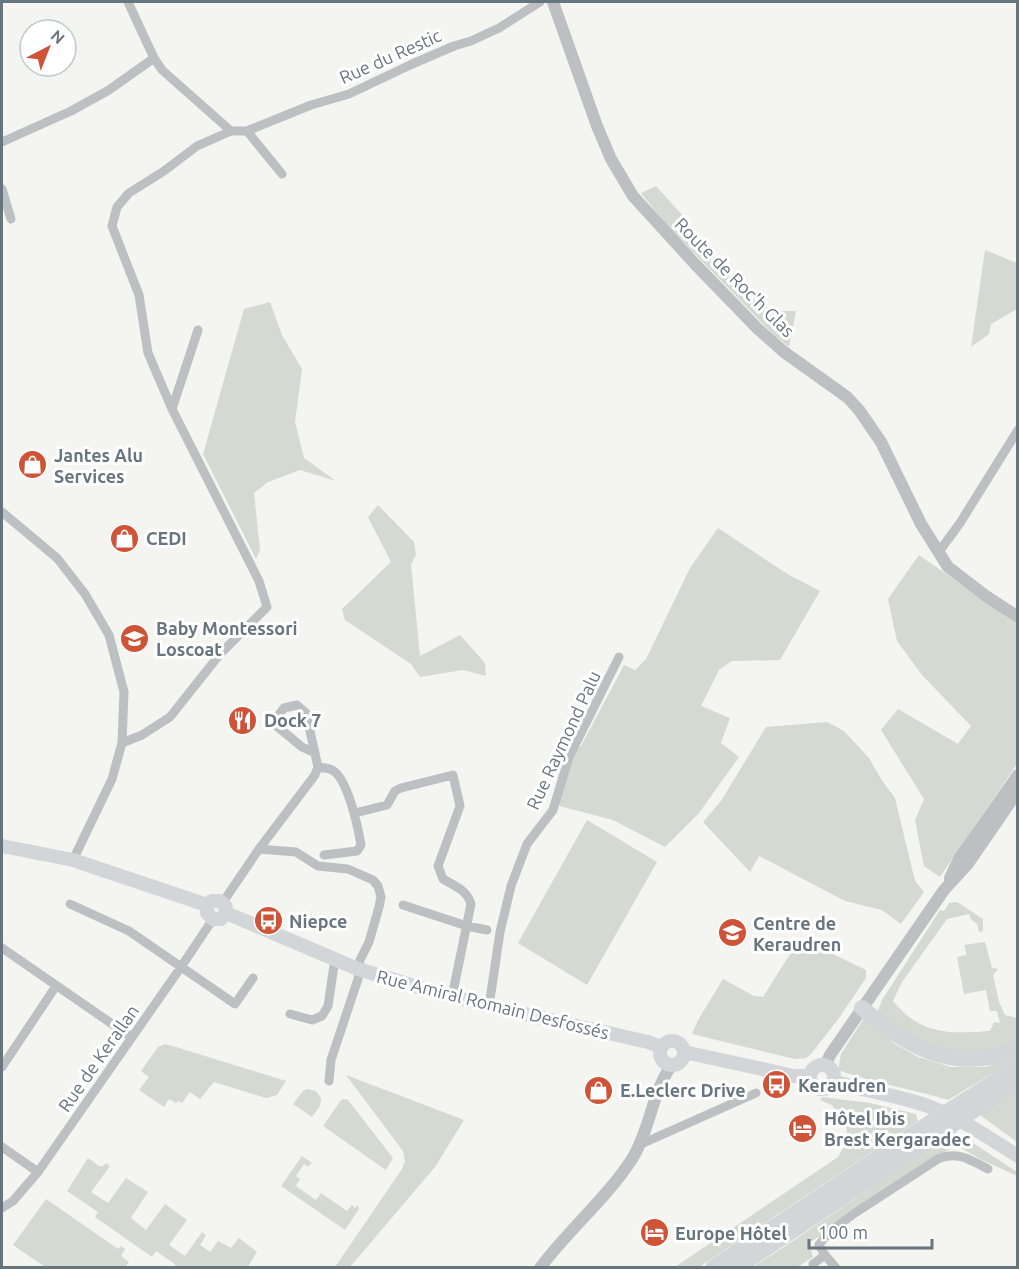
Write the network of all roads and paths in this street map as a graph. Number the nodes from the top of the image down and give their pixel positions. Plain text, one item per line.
1 (128, 2) edge
2 (540, 2) edge
3 (554, 2) edge
4 (154, 58) junction
5 (231, 131) junction
6 (247, 131) junction
7 (2, 142) edge
8 (282, 174) dead end
9 (2, 189) edge
10 (11, 219) dead end
11 (198, 330) dead end
12 (172, 409) junction
13 (1017, 430) edge
14 (2, 512) edge
15 (938, 553) junction
16 (1017, 616) edge
17 (619, 657) dead end
18 (122, 742) junction
19 (315, 753) junction
20 (318, 767) junction
21 (1017, 775) edge
22 (1017, 791) edge
23 (355, 813) junction
24 (2, 846) edge
25 (259, 849) junction
26 (324, 855) dead end
27 (73, 860) junction
28 (945, 890) junction
29 (70, 904) dead end
30 (403, 904) dead end
31 (207, 905) junction
32 (225, 908) junction
33 (213, 919) junction
34 (467, 926) junction
35 (487, 930) dead end
36 (2, 948) edge
37 (335, 959) junction
38 (181, 967) junction
39 (358, 969) junction
40 (253, 978) dead end
41 (56, 986) junction
42 (452, 997) junction
43 (489, 1006) junction
44 (862, 1008) junction
45 (290, 1014) dead end
46 (131, 1037) junction
47 (1017, 1048) edge
48 (684, 1052) junction
49 (665, 1062) junction
50 (2, 1064) edge
51 (825, 1066) junction
52 (1017, 1067) edge
53 (810, 1076) junction
54 (329, 1081) dead end
55 (833, 1081) junction
56 (1017, 1081) edge
57 (756, 1093) dead end
58 (639, 1145) junction
59 (2, 1147) edge
60 (1017, 1156) edge
61 (988, 1168) dead end
62 (38, 1172) junction
63 (2, 1208) edge
64 (825, 1255) junction
65 (813, 1264) dead end
66 (540, 1268) edge
67 (713, 1268) edge
68 (736, 1268) edge
69 (836, 1268) edge

1 - 4 street
2 - 6 street, Rue du Restic
3 - 15 street, Route de Roc'h Glas
4 - 5 street
4 - 7 street
5 - 6 street, Rue du Restic
5 - 12 street
6 - 8 street
9 - 10 street
11 - 12 street
12 - 18 street
13 - 15 street
14 - 18 street
15 - 16 street, Route de Roc'h Glas
17 - 43 street, Rue Raymond Palu
18 - 27 street
19 - 19 street
19 - 20 street
20 - 23 street
20 - 25 street
21 - 28 street
22 - 28 street
23 - 26 street
23 - 34 street
24 - 27 main road
25 - 32 street
25 - 39 street
27 - 31 main road
28 - 44 street
29 - 38 street
30 - 34 street
31 - 32 main road
31 - 33 main road
32 - 33 main road
32 - 37 main road, Rue Amiral Romain Desfossés
33 - 38 street, Rue de Kerallan
34 - 35 street
34 - 42 street
36 - 41 street
37 - 39 main road, Rue Amiral Romain Desfossés
37 - 45 street
38 - 40 street
38 - 46 street, Rue de Kerallan
39 - 42 main road, Rue Amiral Romain Desfossés
39 - 54 street
41 - 46 street
41 - 50 street
42 - 43 main road, Rue Amiral Romain Desfossés
43 - 49 main road, Rue Amiral Romain Desfossés
44 - 47 highway
44 - 51 street
46 - 62 street, Rue de Kerallan
48 - 49 main road
48 - 49 main road, Rue Amiral Romain Desfossés
48 - 53 main road
49 - 58 street
51 - 53 main road
51 - 55 main road
52 - 67 highway
53 - 55 main road
55 - 60 main road
56 - 68 highway
57 - 58 street
58 - 66 street
59 - 62 street
61 - 64 street
62 - 63 street, Rue de Kerallan
64 - 65 street
64 - 69 street

